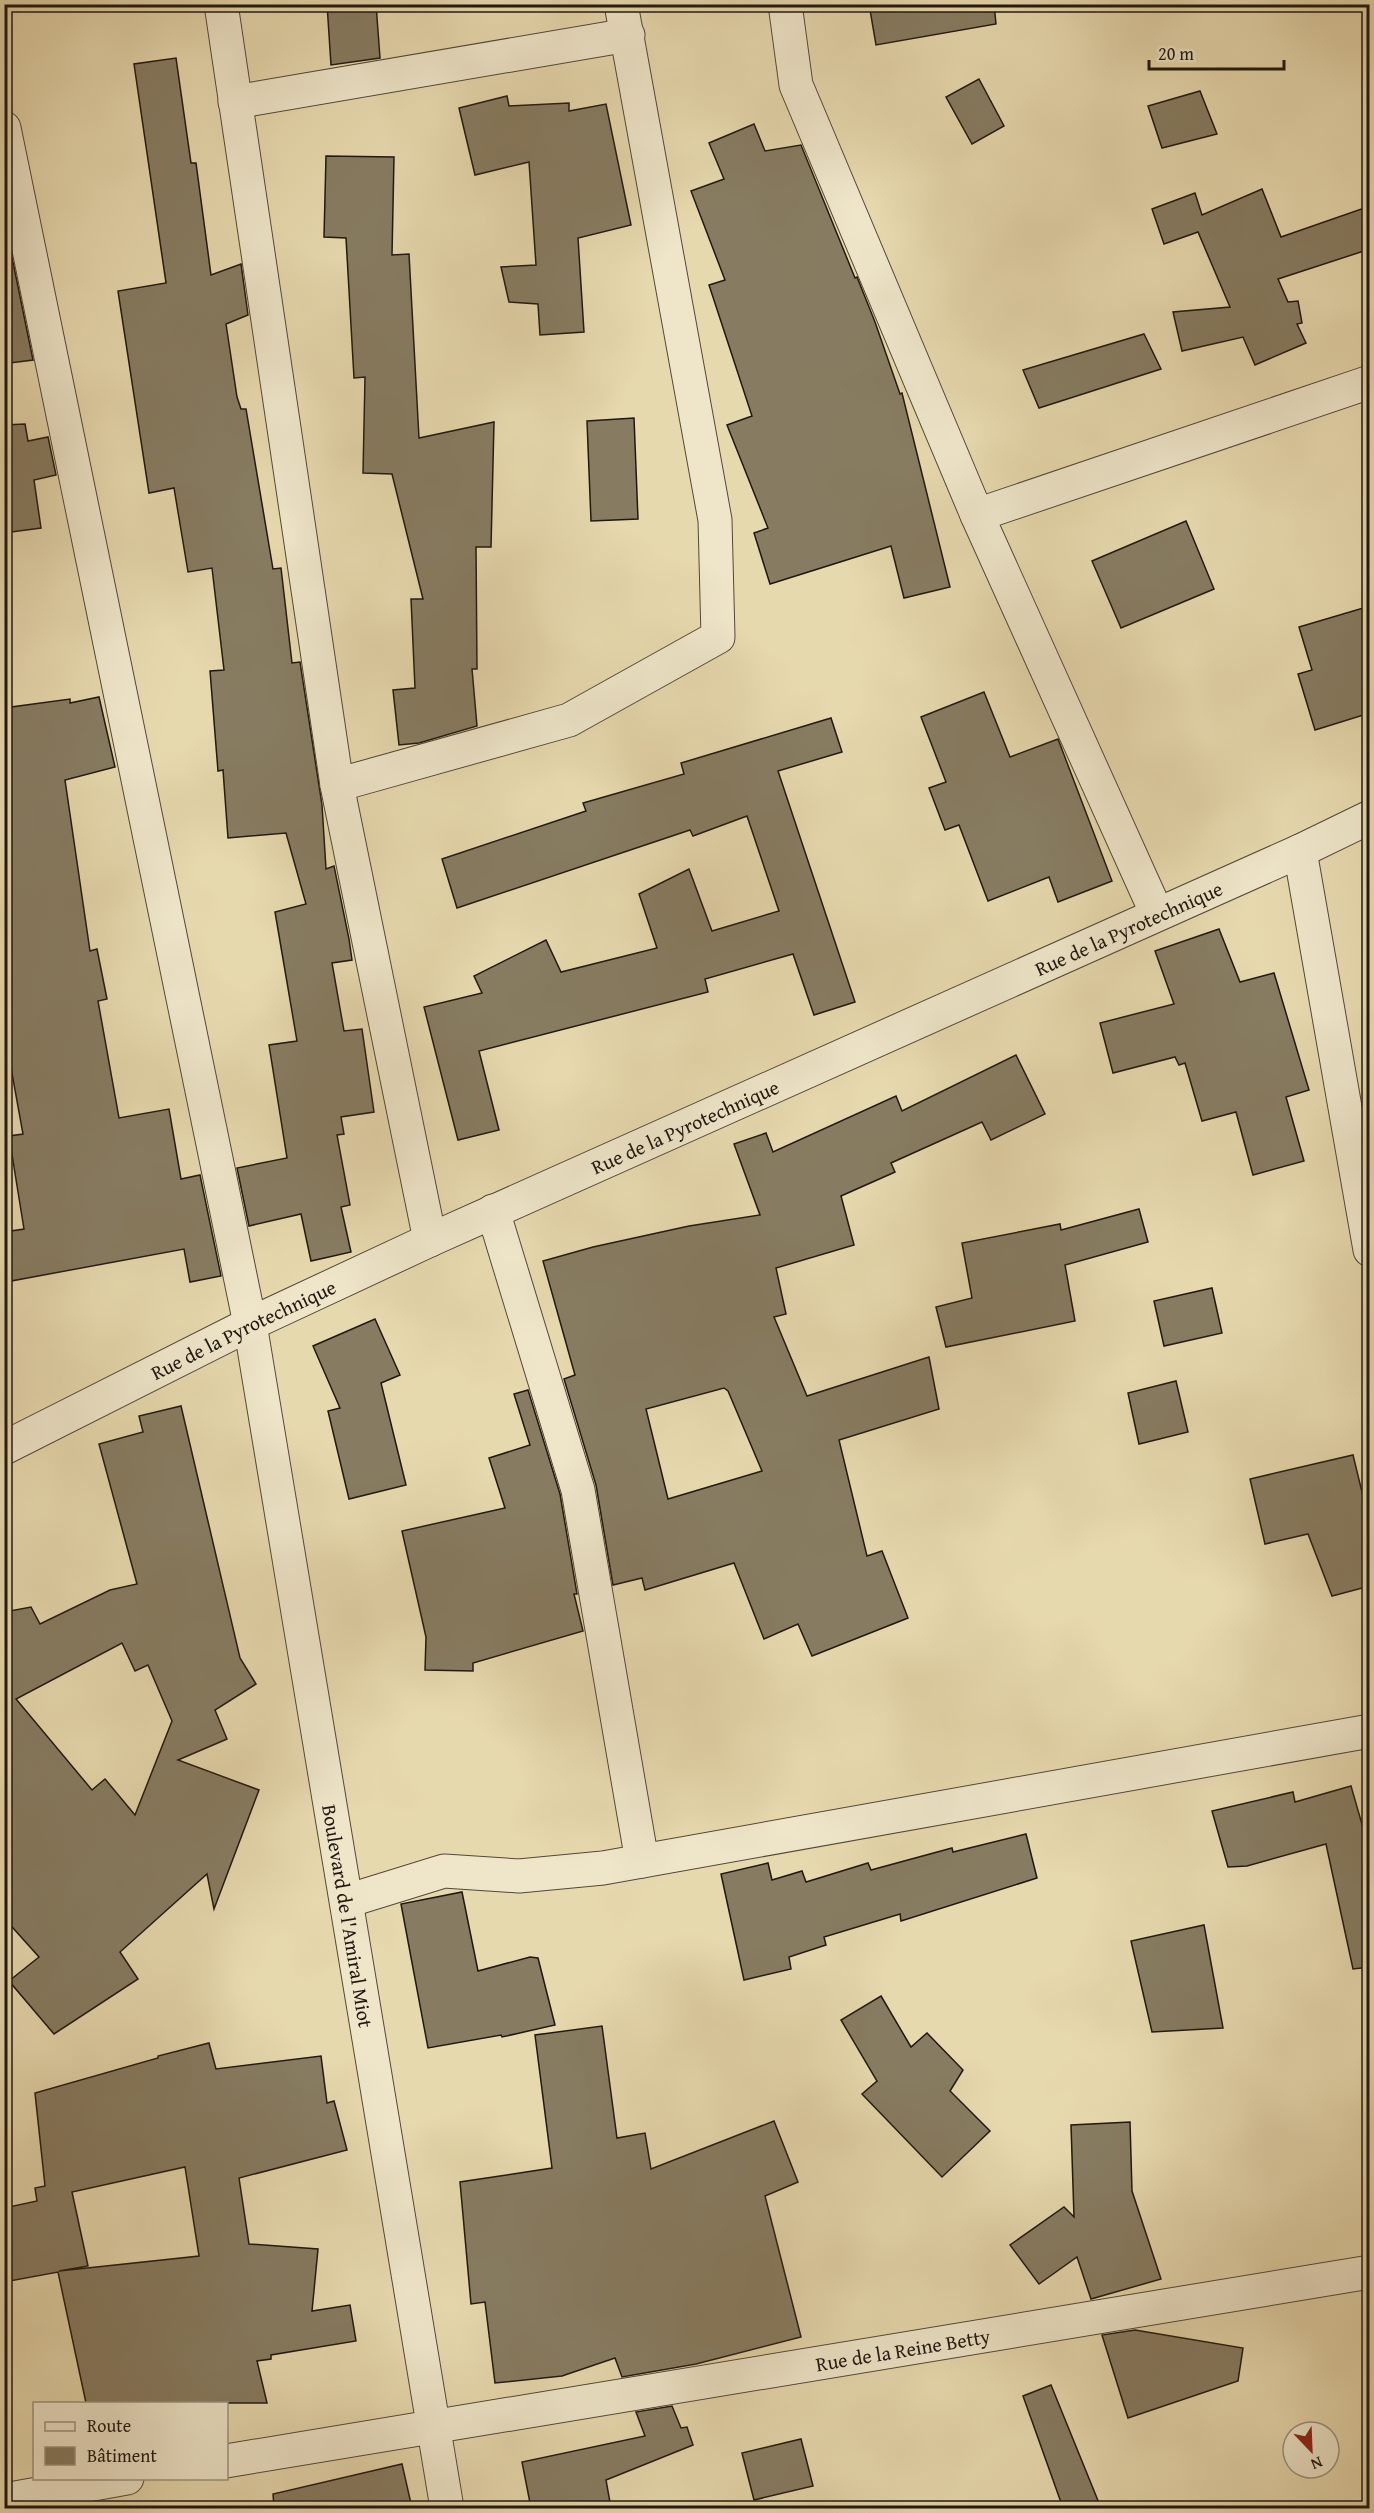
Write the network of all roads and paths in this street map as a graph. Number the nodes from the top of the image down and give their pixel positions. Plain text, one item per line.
1 (221, 4) edge
2 (785, 4) edge
3 (625, 20) edge
4 (235, 102) junction
5 (4, 128) edge
6 (1370, 382) edge
7 (976, 515) junction
8 (337, 785) junction
9 (1370, 817) edge
10 (1300, 851) junction
11 (1157, 915) junction
12 (494, 1211) junction
13 (430, 1240) junction
14 (1370, 1250) edge
15 (250, 1324) junction
16 (4, 1448) edge
17 (1370, 1731) edge
18 (642, 1861) junction
19 (346, 1900) junction
20 (1370, 2272) edge
21 (434, 2426) junction
22 (228, 2462) edge
23 (116, 2480) edge
24 (4, 2500) edge
25 (447, 2508) edge

1 - 4 street
2 - 7 street
3 - 4 street
3 - 8 street
4 - 8 street
5 - 15 street, Boulevard de l'Amiral Miot
6 - 7 street
7 - 11 street
8 - 13 street
9 - 10 street, Rue de la Pyrotechnique
10 - 11 street, Rue de la Pyrotechnique
10 - 14 street
11 - 12 street, Rue de la Pyrotechnique
12 - 13 street, Rue de la Pyrotechnique
12 - 18 street
13 - 15 street, Rue de la Pyrotechnique
15 - 16 street, Rue de la Pyrotechnique
15 - 19 street, Boulevard de l'Amiral Miot
17 - 18 street
18 - 19 street
19 - 21 street, Boulevard de l'Amiral Miot
20 - 21 street, Rue de la Reine Betty
21 - 22 street, Rue de la Reine Betty
21 - 25 street, Boulevard de l'Amiral Miot
23 - 24 street

